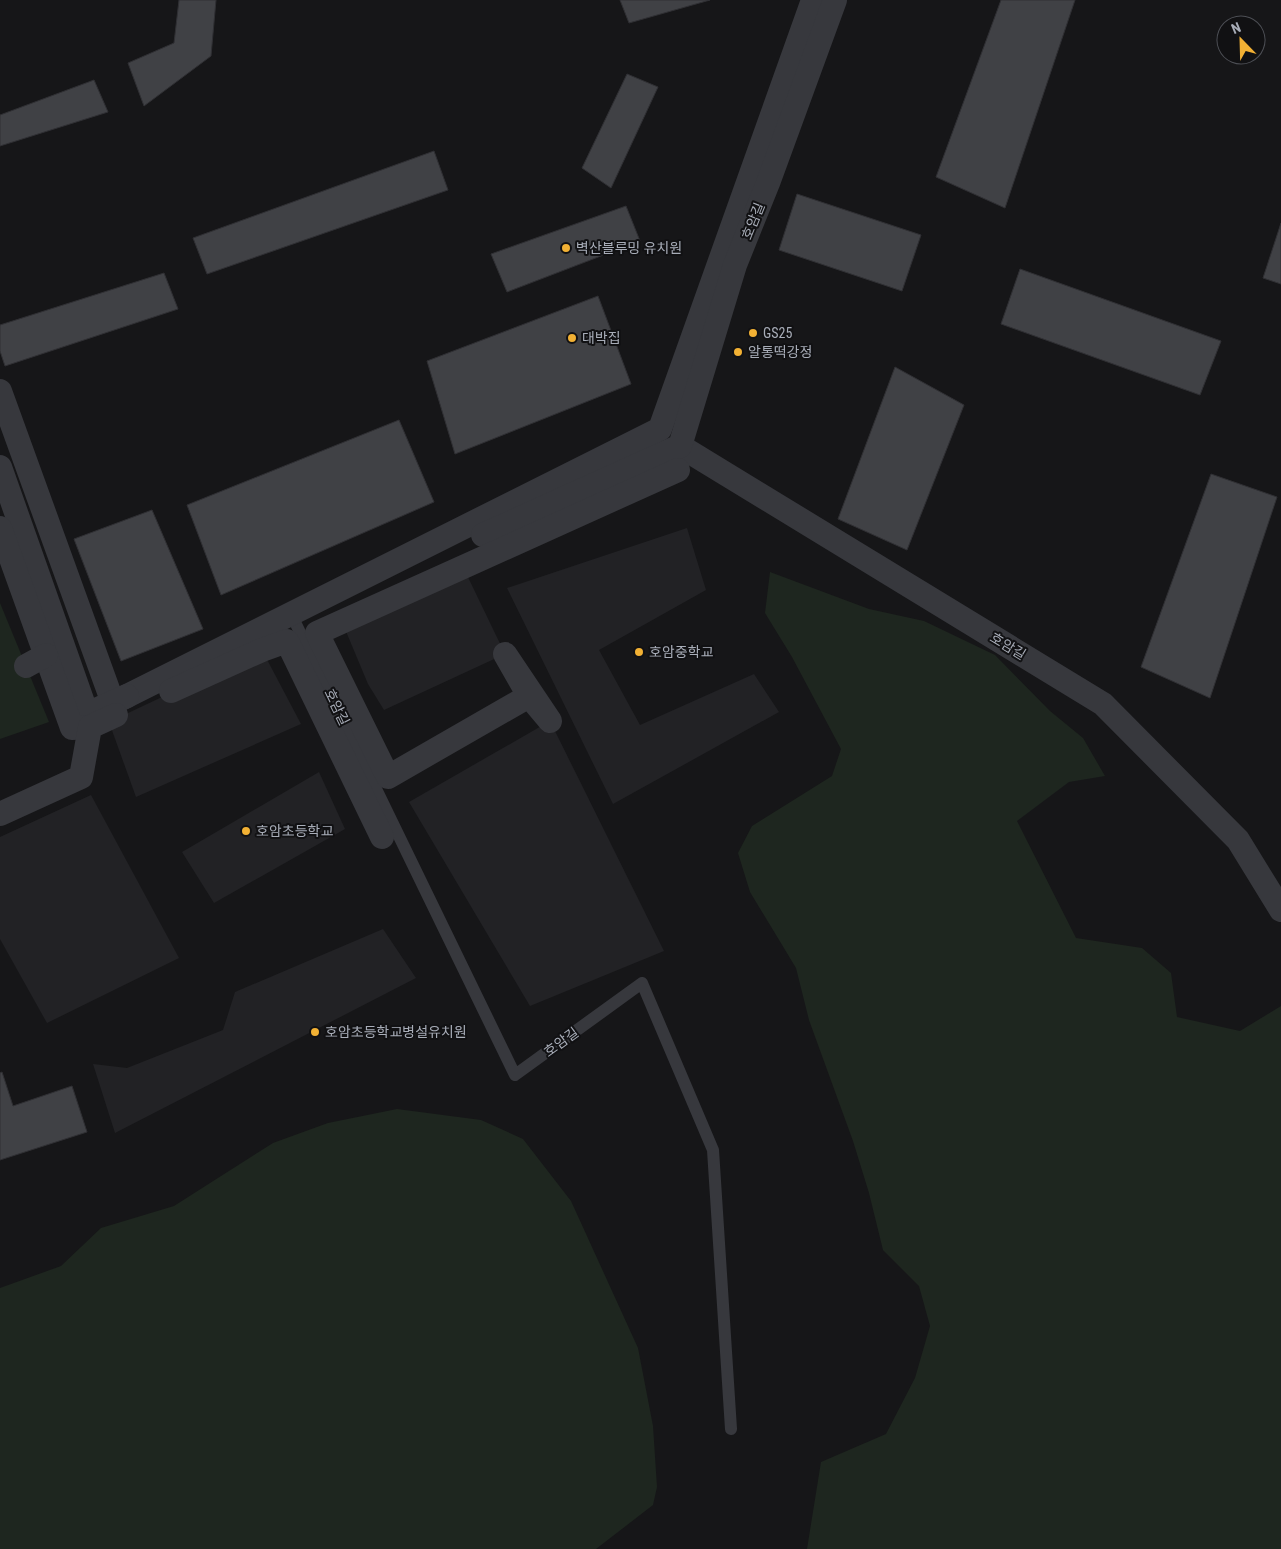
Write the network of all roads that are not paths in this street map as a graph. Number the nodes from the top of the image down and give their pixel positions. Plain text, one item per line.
1 (813, 0) edge
2 (836, 0) edge
3 (0, 391) edge
4 (680, 446) junction
5 (0, 467) edge
6 (678, 470) dead end
7 (0, 528) edge
8 (294, 620) junction
9 (529, 696) dead end
10 (113, 703) junction
11 (90, 727) junction
12 (0, 814) edge
13 (382, 838) dead end
14 (1281, 910) edge
15 (731, 1429) dead end

1 - 10 street
2 - 4 street, 호암길
3 - 10 street
4 - 8 street
4 - 14 street, 호암길
5 - 10 street
6 - 9 street
7 - 11 street
8 - 10 street
8 - 15 lane, 호암길
11 - 12 street
11 - 13 street

